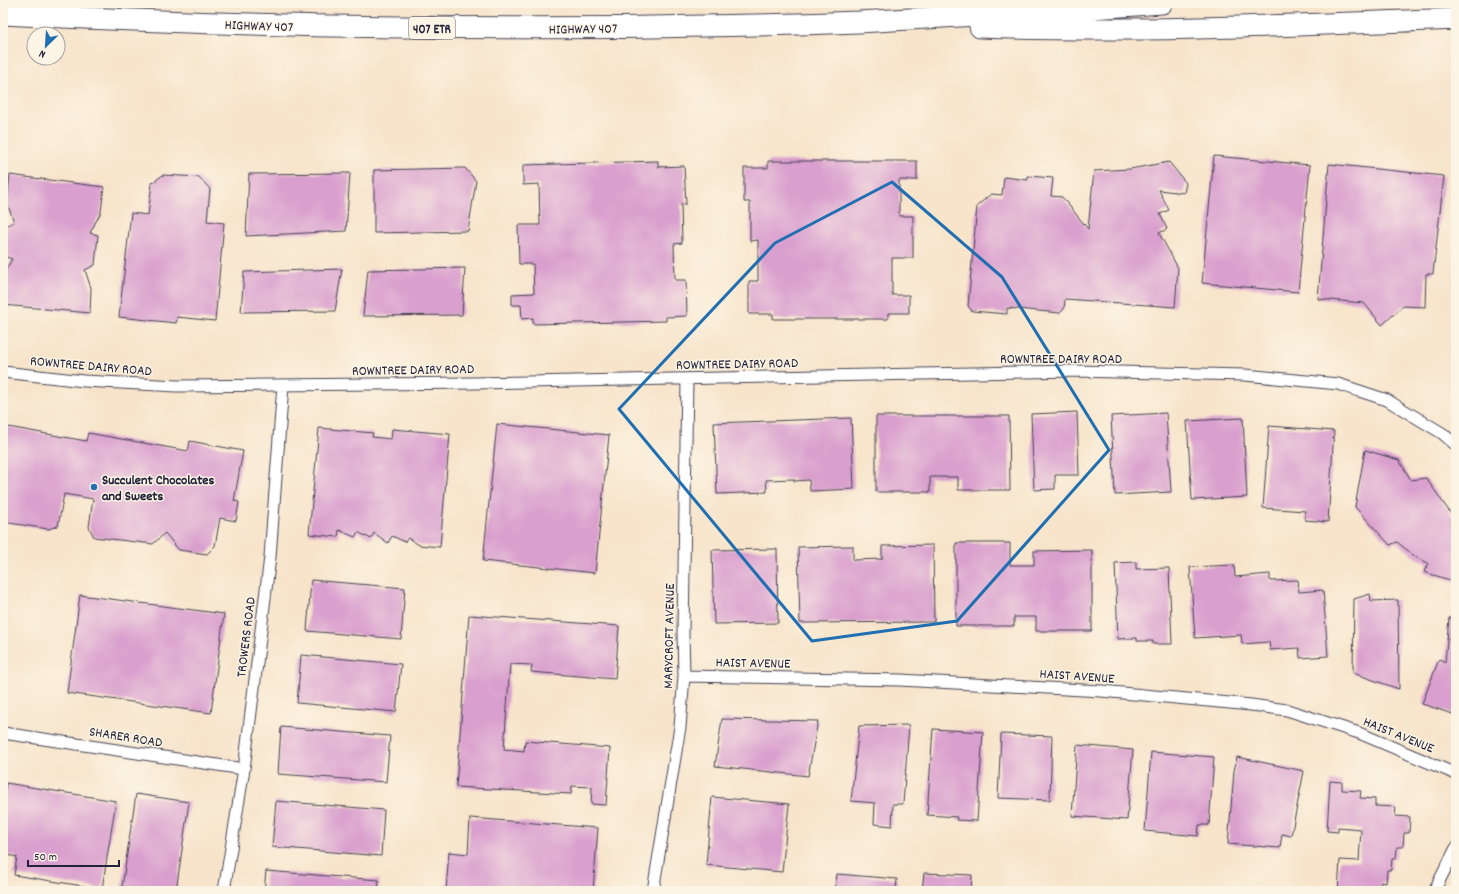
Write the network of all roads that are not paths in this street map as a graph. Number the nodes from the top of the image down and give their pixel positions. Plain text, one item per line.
1 (1162, 3) edge
2 (3, 14) edge
3 (1456, 19) edge
4 (861, 22) junction
5 (3, 372) edge
6 (687, 380) junction
7 (283, 385) junction
8 (1456, 445) edge
9 (684, 676) junction
10 (3, 733) edge
11 (244, 769) junction
12 (1456, 774) edge
13 (1456, 848) edge
14 (224, 891) edge
15 (653, 891) edge
16 (1434, 891) edge

1 - 4 highway, HIGHWAY 407 / 407 ETR
2 - 4 highway, HIGHWAY 407 / 407 ETR
3 - 4 highway
5 - 7 street, ROWNTREE DAIRY ROAD
6 - 7 street, ROWNTREE DAIRY ROAD
6 - 8 street, ROWNTREE DAIRY ROAD
6 - 9 street, MARYCROFT AVENUE
7 - 11 street, TROWERS ROAD
9 - 12 street, HAIST AVENUE
9 - 15 street, MARYCROFT AVENUE
10 - 11 street, SHARER ROAD
11 - 14 street, TROWERS ROAD
13 - 16 street

